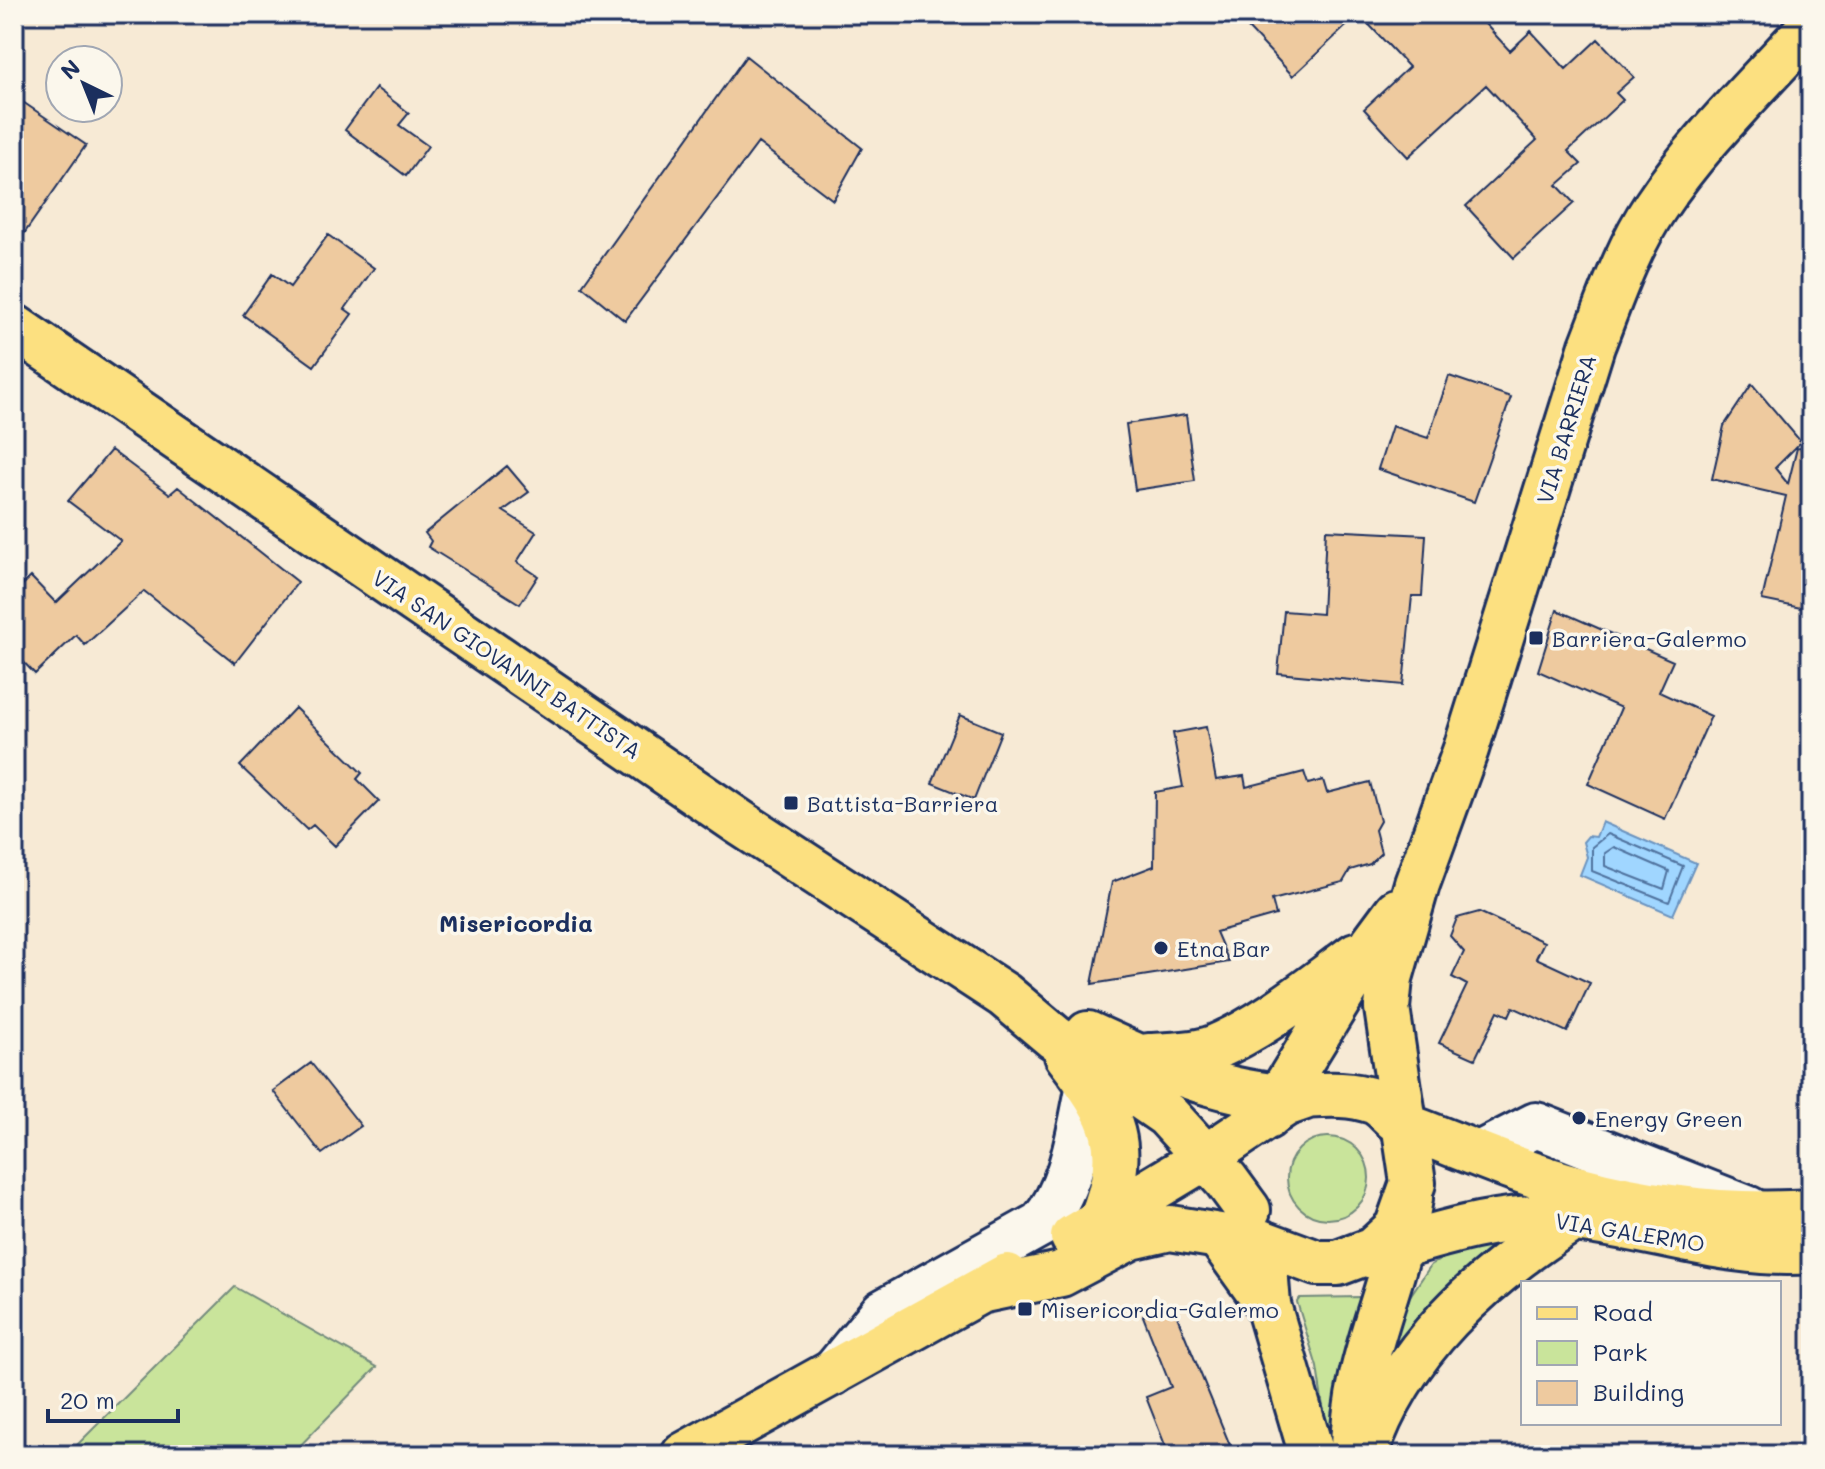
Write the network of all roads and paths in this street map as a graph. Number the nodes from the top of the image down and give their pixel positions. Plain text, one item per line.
1 (1811, 26) edge
2 (14, 327) edge
3 (1417, 884) junction
4 (1374, 942) junction
5 (1004, 995) junction
6 (1137, 1057) junction
7 (1071, 1060) junction
8 (1284, 1104) junction
9 (1402, 1108) junction
10 (1206, 1157) junction
11 (1410, 1198) junction
12 (1811, 1212) edge
13 (1573, 1219) junction
14 (1101, 1220) junction
15 (1244, 1230) junction
16 (1403, 1245) junction
17 (1811, 1251) edge
18 (1359, 1258) junction
19 (984, 1290) junction
20 (829, 1378) junction
21 (684, 1455) edge
22 (1312, 1455) edge
23 (1353, 1455) edge
24 (1365, 1455) edge

1 - 3 main road, VIA BARRIERA
2 - 5 main road, VIA SAN GIOVANNI BATTISTA
3 - 4 main road
3 - 9 main road
4 - 6 main road
4 - 8 main road
5 - 6 main road
5 - 7 main road
6 - 8 main road
7 - 10 main road
7 - 14 main road
7 - 20 lane
8 - 9 main road
8 - 10 main road
8 - 15 main road
9 - 11 main road
9 - 12 main road, VIA GALERMO
10 - 14 main road
10 - 15 main road
11 - 16 main road
11 - 18 main road
13 - 16 main road, VIA GALERMO
13 - 17 main road, VIA GALERMO
13 - 24 main road
14 - 19 main road
15 - 18 main road
15 - 19 main road
15 - 22 main road
16 - 18 main road, VIA GALERMO
16 - 23 main road
19 - 20 main road
20 - 21 main road

